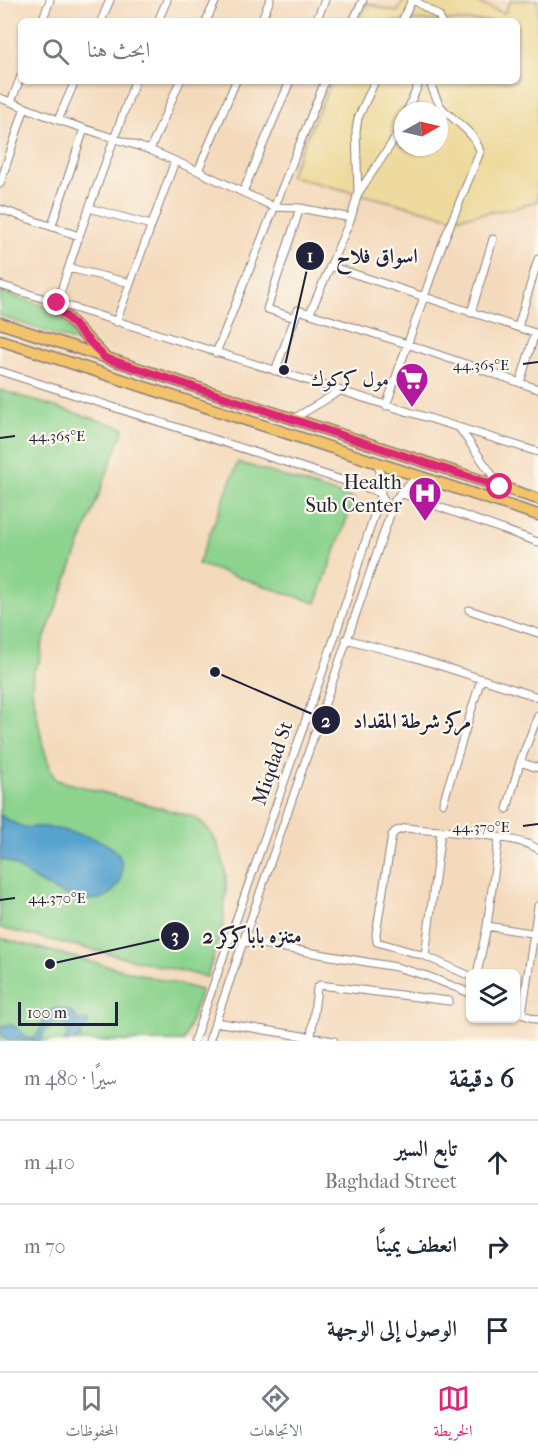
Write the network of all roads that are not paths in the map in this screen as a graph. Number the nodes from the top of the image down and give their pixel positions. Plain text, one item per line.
1 (50, 0) edge
2 (110, 0) edge
3 (166, 0) edge
4 (216, 0) edge
5 (270, 0) edge
6 (325, 0) edge
7 (363, 0) edge
8 (413, 0) edge
9 (43, 18) edge
10 (102, 18) edge
11 (159, 18) edge
12 (207, 18) edge
13 (262, 18) edge
14 (317, 18) edge
15 (354, 18) edge
16 (404, 18) edge
17 (440, 18) edge
18 (18, 84) edge
19 (74, 84) edge
20 (134, 84) edge
21 (179, 84) edge
22 (235, 84) edge
23 (289, 84) edge
24 (325, 84) edge
25 (374, 84) edge
26 (419, 84) edge
27 (430, 84) edge
28 (0, 98) edge
29 (11, 102) junction
30 (411, 102) edge
31 (25, 107) junction
32 (58, 120) junction
33 (84, 129) junction
34 (113, 139) junction
35 (394, 140) edge
36 (150, 150) junction
37 (174, 161) junction
38 (198, 171) junction
39 (0, 184) edge
40 (243, 192) junction
41 (358, 193) junction
42 (274, 207) junction
43 (89, 208) junction
44 (300, 208) junction
45 (0, 209) edge
46 (351, 218) junction
47 (52, 225) junction
48 (151, 225) junction
49 (79, 236) junction
50 (493, 239) dead end
51 (538, 259) edge
52 (330, 266) junction
53 (69, 268) junction
54 (130, 283) junction
55 (0, 285) edge
56 (423, 295) junction
57 (57, 303) junction
58 (310, 313) junction
59 (471, 313) junction
60 (295, 318) junction
61 (116, 322) junction
62 (0, 323) edge
63 (518, 327) junction
64 (536, 333) edge
65 (0, 340) edge
66 (407, 344) junction
67 (216, 352) junction
68 (105, 358) junction
69 (0, 371) edge
70 (275, 371) junction
71 (177, 381) junction
72 (520, 383) junction
73 (538, 389) edge
74 (340, 391) junction
75 (172, 395) junction
76 (386, 406) junction
77 (292, 419) junction
78 (460, 429) junction
79 (538, 452) edge
80 (377, 461) junction
81 (419, 476) junction
82 (500, 487) junction
83 (400, 493) junction
84 (381, 494) junction
85 (536, 497) edge
86 (391, 510) junction
87 (538, 515) edge
88 (538, 542) edge
89 (469, 610) dead end
90 (538, 633) edge
91 (346, 639) junction
92 (481, 679) junction
93 (538, 697) edge
94 (538, 716) edge
95 (520, 762) junction
96 (538, 768) edge
97 (443, 803) dead end
98 (507, 809) dead end
99 (441, 832) junction
100 (499, 837) junction
101 (538, 849) edge
102 (243, 900) junction
103 (255, 902) junction
104 (538, 906) edge
105 (487, 926) junction
106 (536, 934) edge
107 (243, 941) junction
108 (424, 956) junction
109 (529, 966) junction
110 (538, 968) edge
111 (478, 969) edge
112 (466, 974) edge
113 (466, 991) edge
114 (449, 1001) dead end
115 (520, 1008) edge
116 (520, 1013) edge
117 (538, 1020) edge
118 (215, 1022) junction
119 (305, 1038) edge
120 (194, 1041) edge
121 (209, 1041) edge
122 (334, 1041) edge

1 - 9 street
2 - 10 street
3 - 11 street
4 - 12 street
5 - 13 street
6 - 14 street
7 - 15 street
8 - 16 street
8 - 17 street
18 - 29 street
19 - 32 street
20 - 34 street
21 - 36 street
22 - 38 street
23 - 40 street
24 - 42 street
25 - 41 street
26 - 30 street
27 - 56 street
28 - 29 street
29 - 31 street
31 - 32 street
31 - 39 street
32 - 33 street
33 - 34 street
33 - 47 street
34 - 36 street
34 - 43 street
35 - 41 street
36 - 37 street
37 - 38 street
37 - 48 street
38 - 40 street
40 - 42 street
41 - 46 street
42 - 44 street
42 - 67 street
43 - 48 street
43 - 49 street
44 - 46 street
44 - 60 street
45 - 47 street
46 - 52 street
47 - 49 street
48 - 54 street
49 - 53 street
50 - 59 street
51 - 63 street
52 - 56 street
52 - 58 street
53 - 54 street
53 - 57 street
54 - 61 street
55 - 57 street
56 - 59 street
56 - 66 street
57 - 61 street
57 - 68 main road
58 - 60 street
58 - 66 street
59 - 63 street
60 - 70 street
61 - 67 street
62 - 68 main road
63 - 64 street
64 - 72 street
65 - 75 main road
66 - 72 street
66 - 76 street
67 - 70 street
68 - 71 main road
69 - 84 street
70 - 74 street
71 - 75 main road
71 - 77 main road
72 - 73 street
74 - 76 street
74 - 77 street
75 - 80 main road
76 - 78 street
77 - 82 main road
78 - 79 street
78 - 82 street
80 - 81 main road
80 - 84 street, Miqdad St
81 - 83 street, Miqdad St
81 - 87 main road
82 - 85 main road
83 - 86 street, Miqdad St
83 - 88 street
84 - 86 street
84 - 102 street, Miqdad St
86 - 91 street, Miqdad St
89 - 90 street
91 - 92 street
91 - 103 street, Miqdad St
92 - 93 street
92 - 97 street
94 - 95 street
95 - 96 street
95 - 98 street
99 - 100 street
99 - 108 street
99 - 108 street
100 - 101 street
100 - 105 street
102 - 103 street
102 - 120 street, Miqdad St
103 - 107 street, Miqdad St
104 - 106 street
105 - 106 street
105 - 111 street
106 - 109 street
107 - 113 street
107 - 118 street, Miqdad St
108 - 112 street
109 - 110 street
109 - 115 street
114 - 119 street
116 - 117 street
118 - 119 street
118 - 121 street, Miqdad St
119 - 122 street

